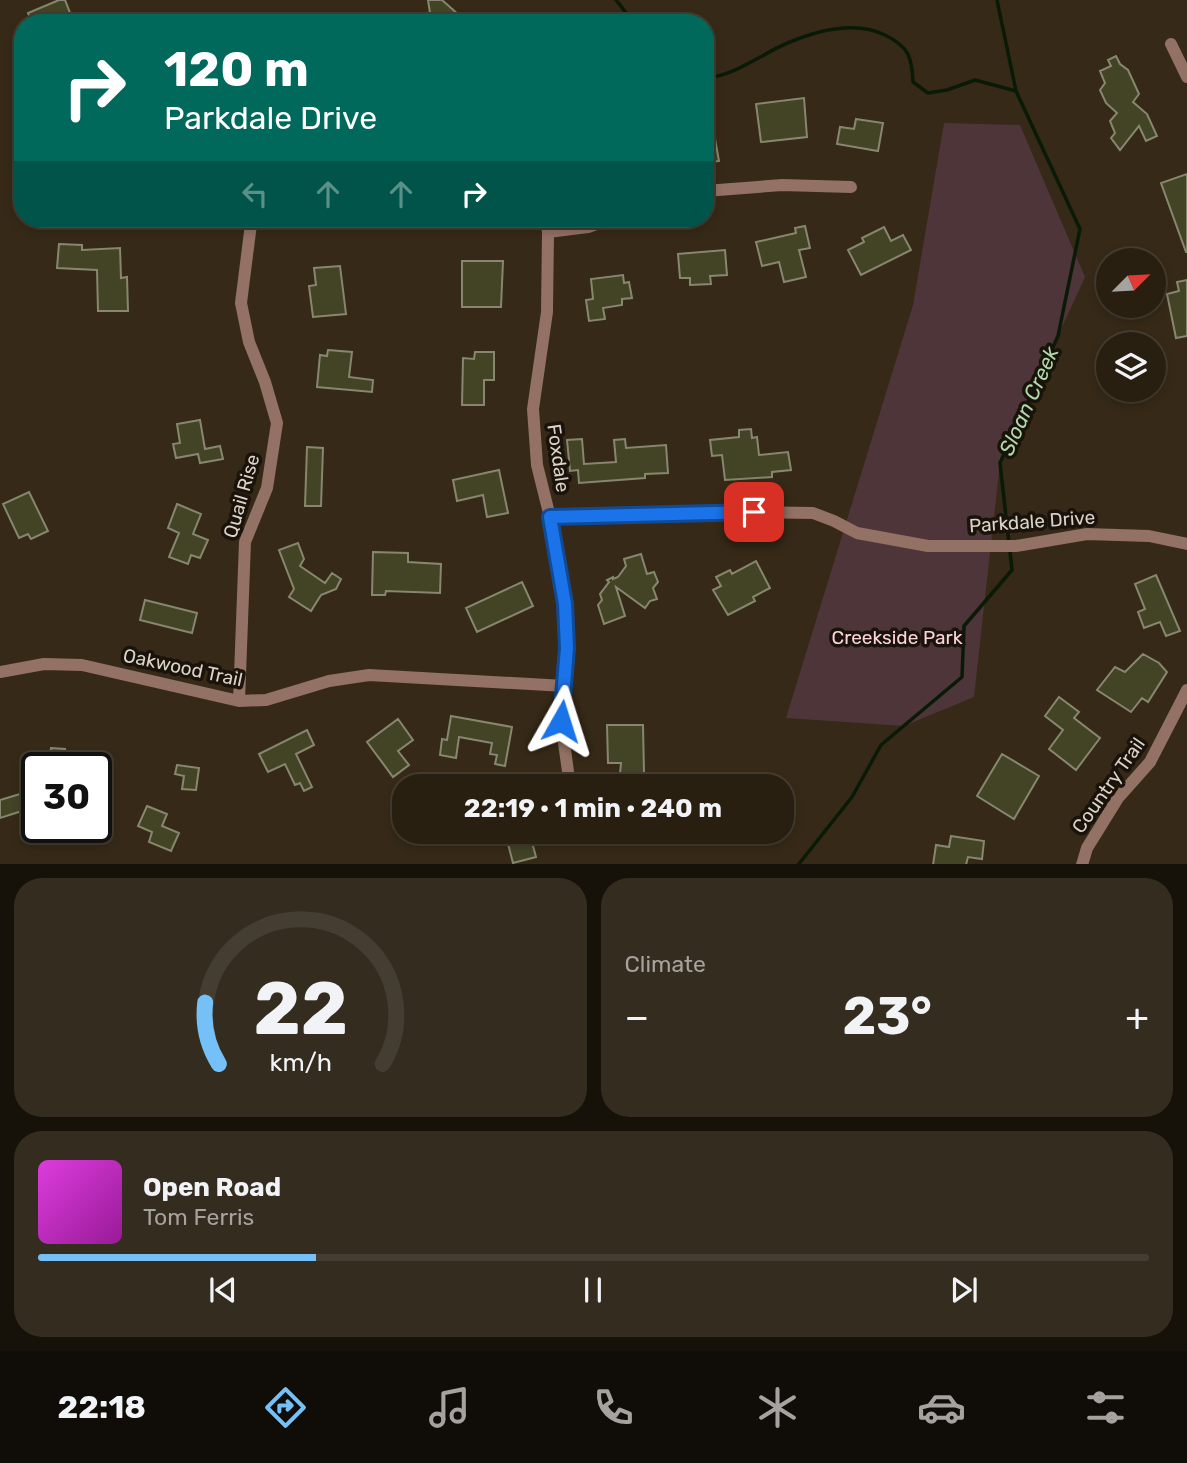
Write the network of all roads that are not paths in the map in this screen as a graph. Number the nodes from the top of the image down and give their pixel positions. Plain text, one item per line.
1 (1171, 44) dead end
2 (1187, 76) edge
3 (851, 187) dead end
4 (714, 190) edge
5 (250, 228) edge
6 (547, 228) edge
7 (550, 517) junction
8 (1187, 544) edge
9 (0, 672) edge
10 (565, 686) junction
11 (1187, 690) edge
12 (239, 701) junction
13 (568, 774) edge
14 (1082, 864) edge

1 - 2 street
3 - 4 street
5 - 12 street, Quail Rise
6 - 7 street, Foxdale
7 - 8 street, Parkdale Drive
7 - 10 street, Foxdale
9 - 12 street, Oakwood Trail
10 - 12 street, Oakwood Trail
10 - 13 street, Foxdale
11 - 14 street, Country Trail

